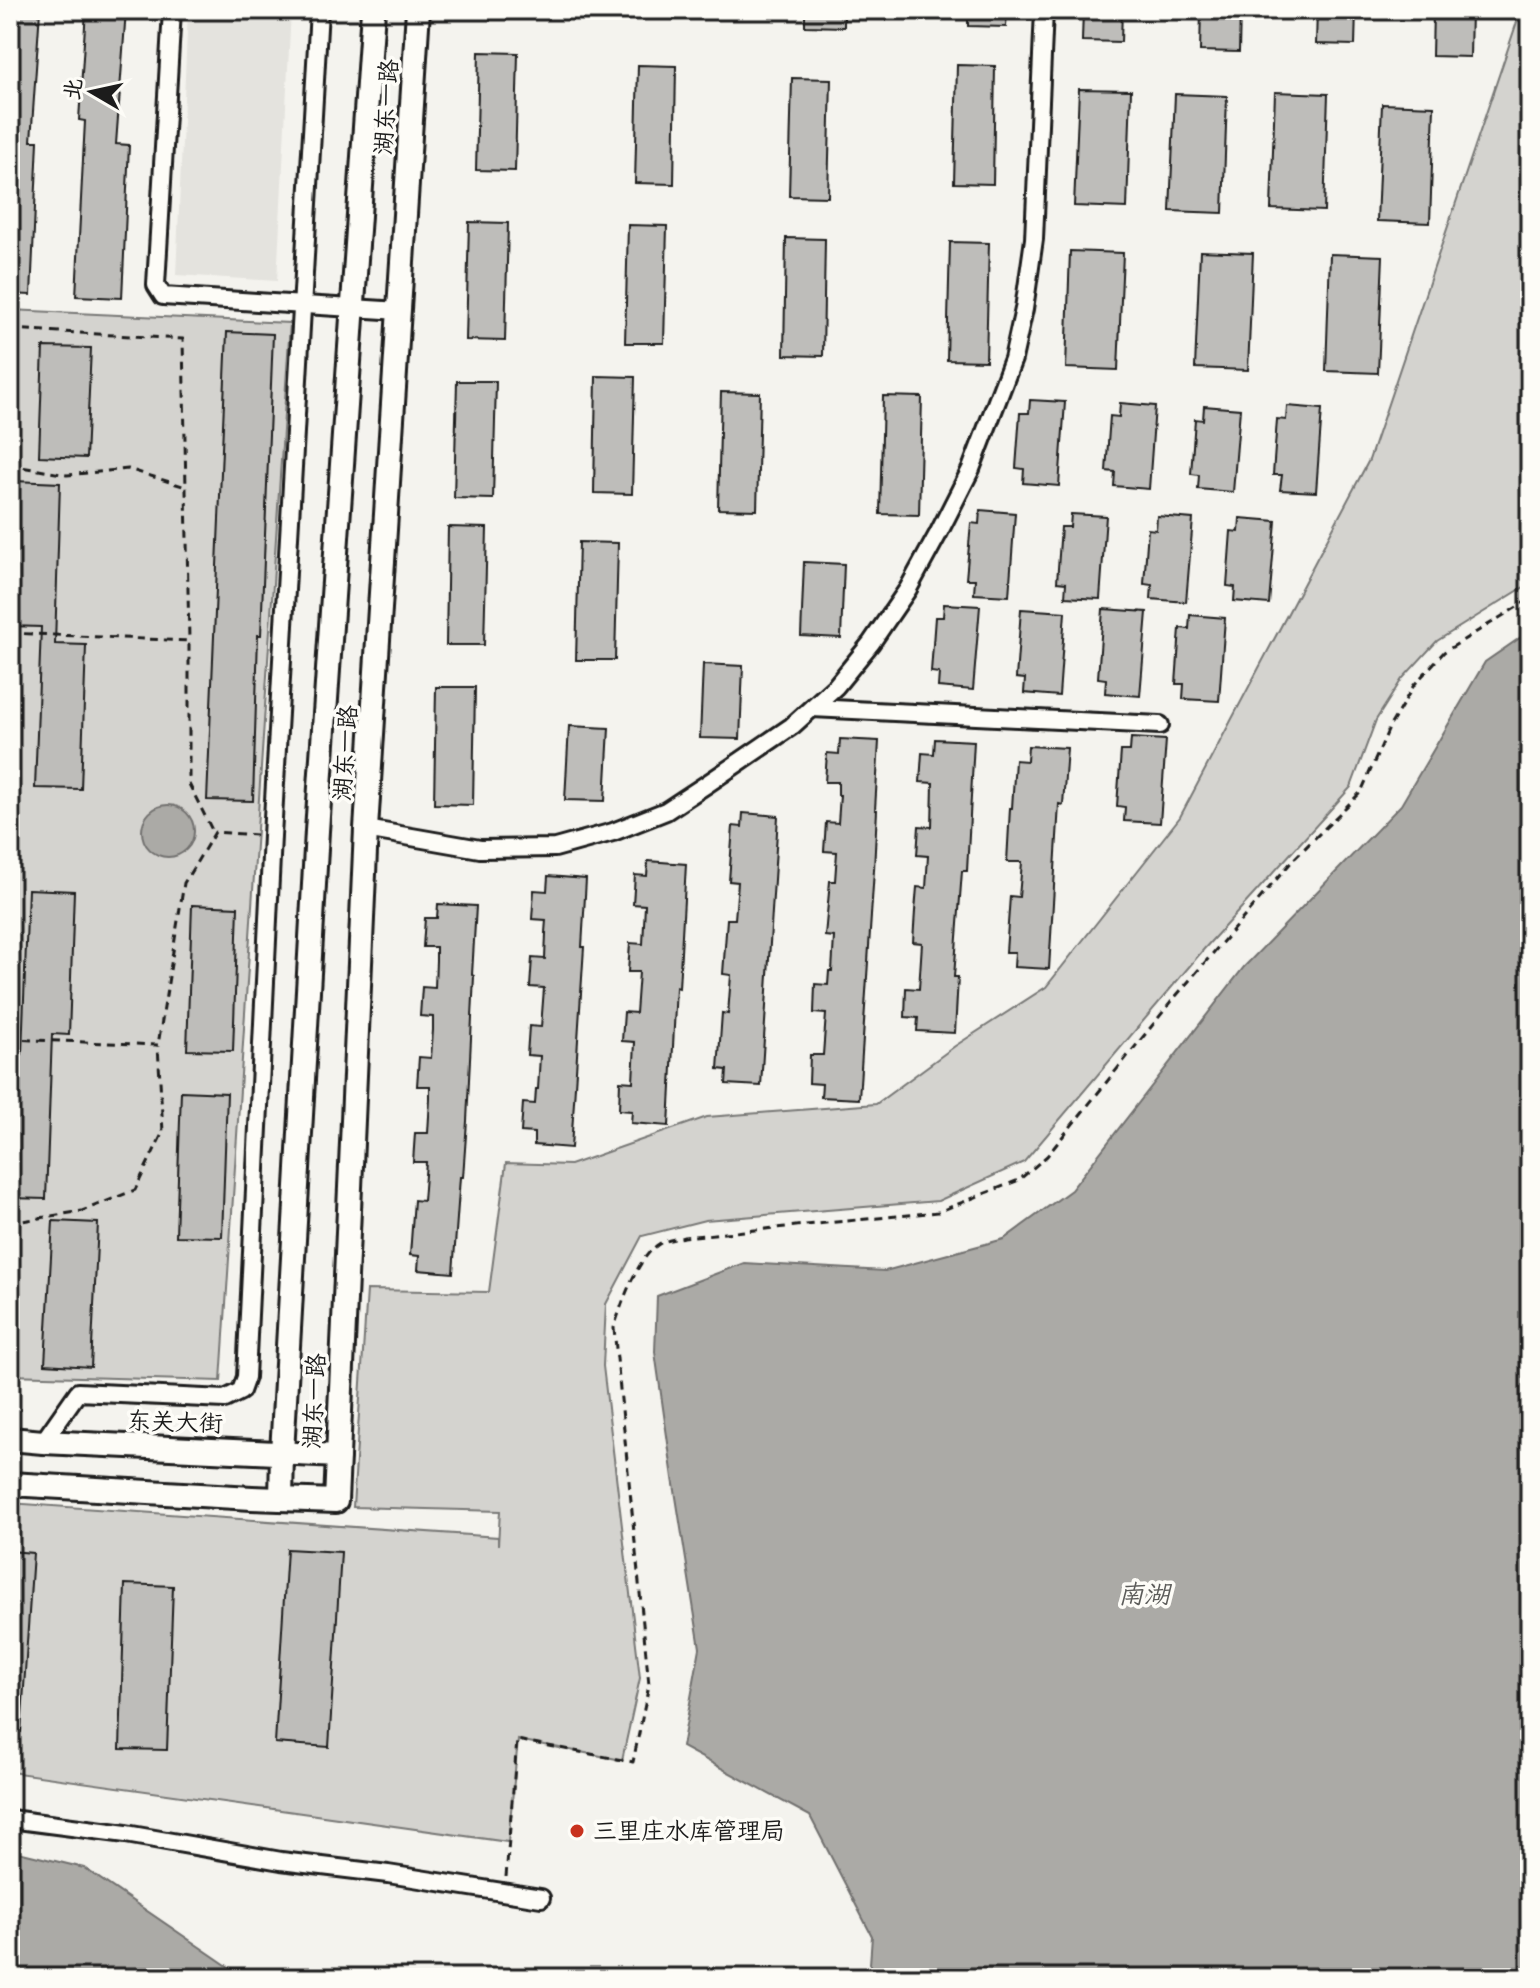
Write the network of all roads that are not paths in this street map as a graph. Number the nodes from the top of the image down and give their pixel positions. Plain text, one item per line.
1 (172, 10) edge
2 (319, 10) edge
3 (373, 10) edge
4 (418, 10) edge
5 (1044, 10) edge
6 (301, 305) junction
7 (352, 308) junction
8 (400, 311) junction
9 (812, 708) junction
10 (1160, 725) dead end
11 (366, 829) junction
12 (10, 1439) edge
13 (43, 1442) junction
14 (282, 1453) junction
15 (338, 1456) junction
16 (10, 1484) edge
17 (281, 1499) junction
18 (10, 1819) edge
19 (541, 1898) dead end

1 - 6 street
2 - 6 street
3 - 7 main road, 湖东一路
4 - 8 main road, 湖东一路
5 - 9 street
6 - 7 street
6 - 13 street
7 - 8 street
7 - 14 main road, 湖东一路
8 - 11 main road, 湖东一路
9 - 10 street
9 - 11 street
11 - 15 main road, 湖东一路
12 - 13 main road, 东关大街
13 - 14 main road, 东关大街
14 - 15 main road, 东关大街
14 - 17 main road, 湖东一路
15 - 17 main road, 湖东一路
16 - 17 main road
18 - 19 street

